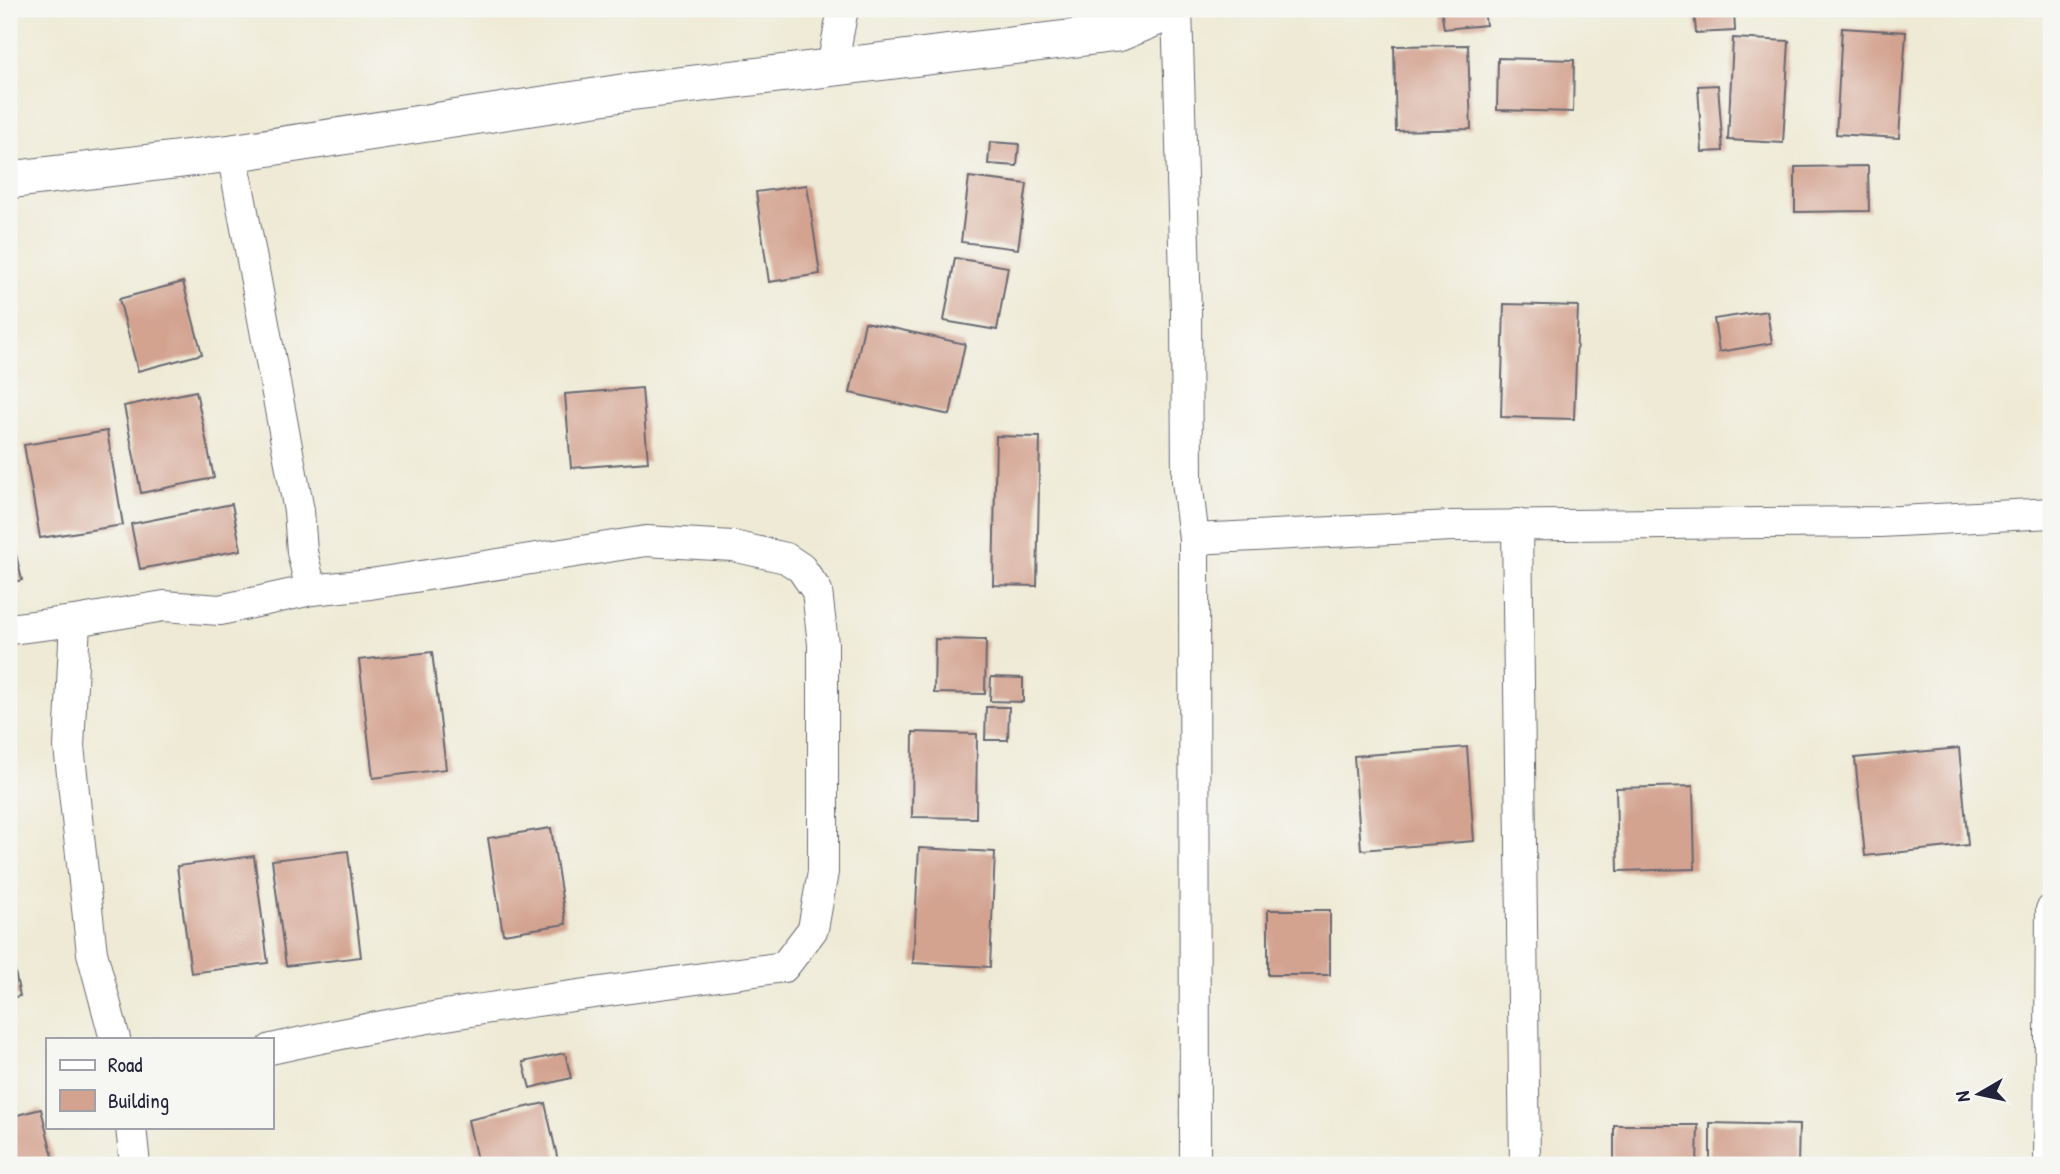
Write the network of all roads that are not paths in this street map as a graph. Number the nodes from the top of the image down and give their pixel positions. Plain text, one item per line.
1 (843, 9) edge
2 (1176, 9) edge
3 (832, 67) junction
4 (232, 153) junction
5 (9, 180) edge
6 (2051, 513) edge
7 (1517, 524) junction
8 (1194, 539) junction
9 (311, 590) junction
10 (75, 621) junction
11 (9, 629) edge
12 (2051, 910) edge
13 (115, 1038) edge
14 (273, 1049) edge
15 (131, 1128) edge
16 (135, 1165) edge
17 (1195, 1165) edge
18 (1525, 1165) edge
19 (2049, 1165) edge

1 - 3 street
2 - 3 street
2 - 8 street
3 - 4 street
4 - 5 street
4 - 9 street
6 - 7 street
7 - 8 street
7 - 18 street
8 - 17 street
9 - 10 street
9 - 14 street
10 - 11 street
10 - 13 street
12 - 19 street
15 - 16 street

